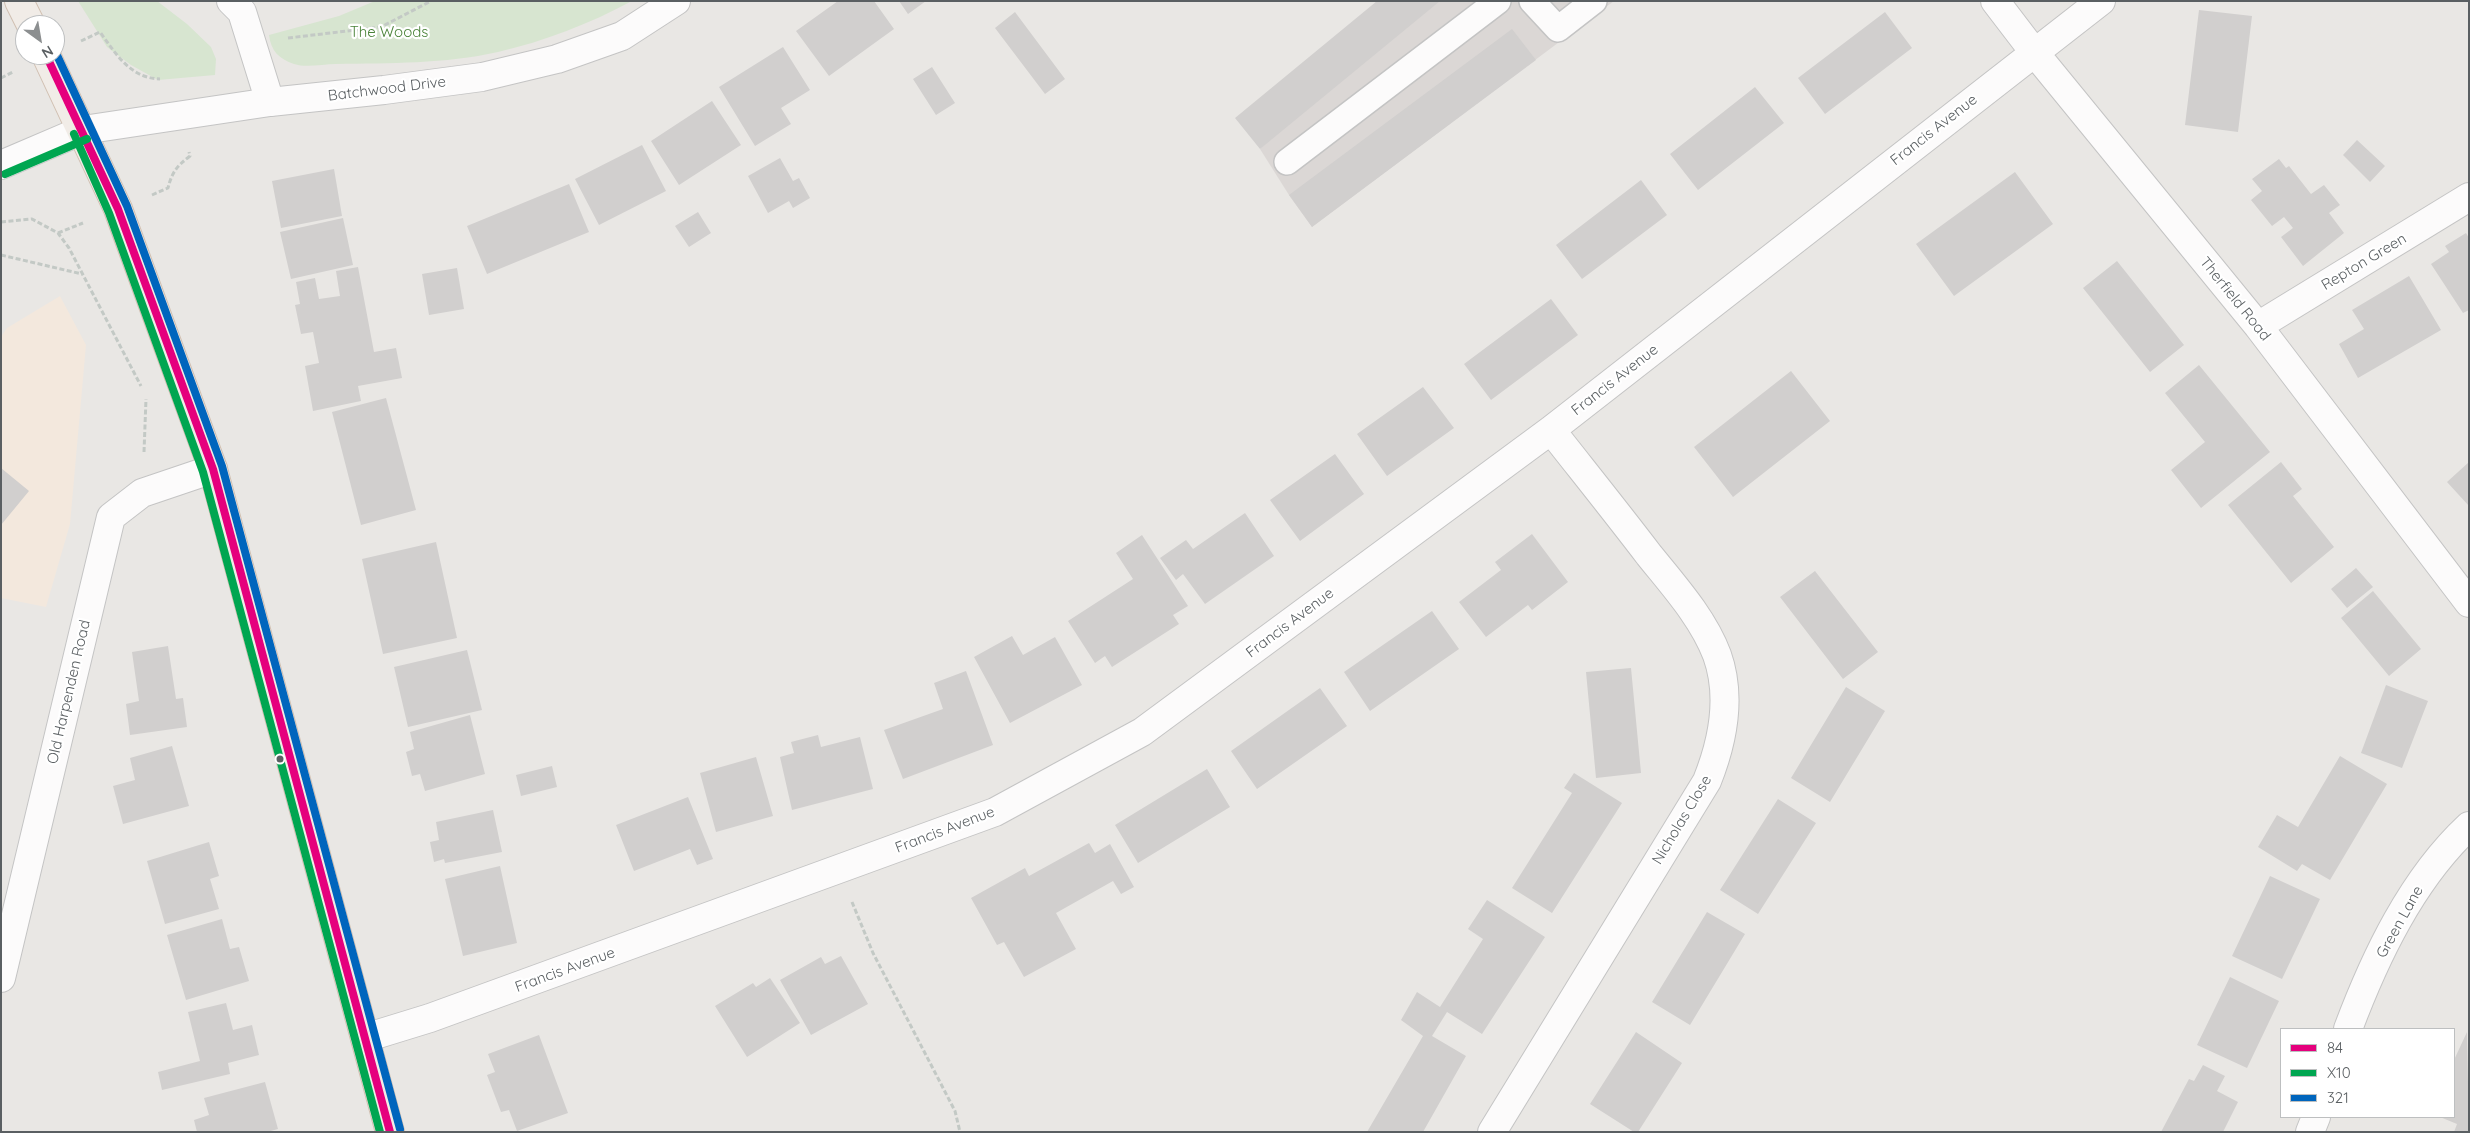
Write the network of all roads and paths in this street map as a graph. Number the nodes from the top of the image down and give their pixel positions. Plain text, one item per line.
1 (19, 1) edge
2 (431, 1) edge
3 (676, 1) edge
4 (1498, 1) edge
5 (1532, 1) edge
6 (1594, 1) edge
7 (1995, 1) edge
8 (2101, 1) edge
9 (243, 12) edge
10 (26, 15) edge
11 (2034, 52) junction
12 (51, 65) edge
13 (270, 102) junction
14 (83, 130) junction
15 (1287, 162) dead end
16 (1, 165) edge
17 (2469, 197) edge
18 (1, 222) edge
19 (1, 254) edge
20 (82, 275) junction
21 (2258, 326) junction
22 (142, 388) dead end
23 (146, 397) dead end
24 (1551, 430) junction
25 (213, 469) junction
26 (142, 493) junction
27 (2469, 603) edge
28 (2469, 826) edge
29 (840, 870) junction
30 (1, 978) edge
31 (2348, 1028) edge
32 (365, 1038) junction
33 (2316, 1118) edge
34 (390, 1132) edge
35 (960, 1132) edge
36 (1492, 1132) edge
37 (2310, 1132) edge

1 - 10 main road
2 - 9 path
3 - 13 street, Batchwood Drive
4 - 15 lane
5 - 6 lane
7 - 11 street, Therfield Road
8 - 11 street, Francis Avenue
9 - 13 street
11 - 21 street, Therfield Road
11 - 24 street, Francis Avenue
12 - 14 main road
13 - 14 street, Batchwood Drive
14 - 16 street, Batchwood Drive
14 - 25 main road
17 - 21 street, Repton Green
18 - 20 path
19 - 20 path
20 - 22 path
21 - 27 street, Therfield Road
23 - 26 path
24 - 29 street, Francis Avenue
24 - 36 street, Nicholas Close
25 - 26 street, Old Harpenden Road
25 - 32 main road
26 - 30 street, Old Harpenden Road
28 - 31 street, Green Lane
29 - 32 street, Francis Avenue
29 - 35 path
32 - 34 main road
33 - 37 street

